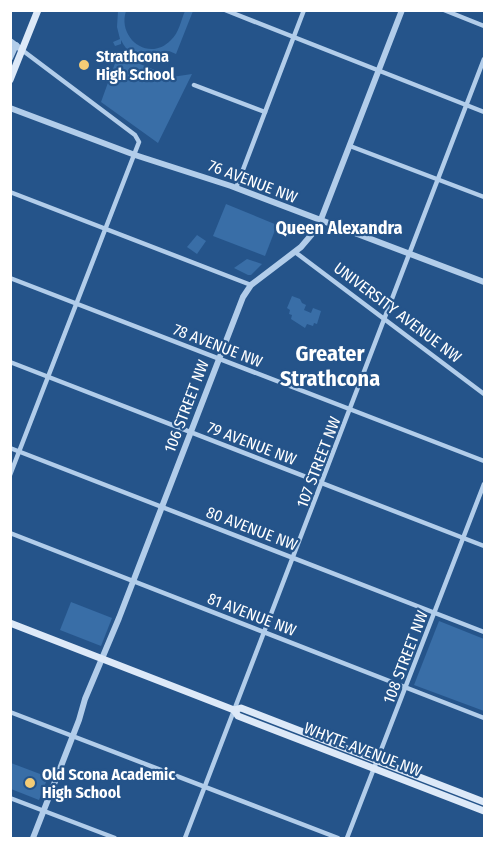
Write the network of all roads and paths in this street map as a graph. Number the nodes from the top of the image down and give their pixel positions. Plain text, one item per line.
1 (38, 10) edge
2 (225, 10) edge
3 (304, 10) edge
4 (402, 10) edge
5 (444, 10) edge
6 (484, 26) edge
7 (293, 37) junction
8 (16, 45) edge
9 (10, 58) edge
10 (484, 59) edge
11 (379, 71) junction
12 (10, 80) edge
13 (195, 85) dead end
14 (467, 105) junction
15 (10, 108) edge
16 (265, 112) junction
17 (484, 112) edge
18 (350, 146) junction
19 (135, 154) junction
20 (439, 180) junction
21 (236, 188) junction
22 (10, 192) edge
23 (484, 197) edge
24 (321, 221) junction
25 (106, 229) junction
26 (295, 252) junction
27 (411, 254) junction
28 (10, 278) edge
29 (484, 282) edge
30 (251, 285) junction
31 (77, 303) junction
32 (385, 320) junction
33 (219, 358) junction
34 (10, 362) edge
35 (48, 377) junction
36 (484, 394) edge
37 (351, 409) junction
38 (190, 432) junction
39 (10, 448) edge
40 (20, 451) junction
41 (484, 461) edge
42 (10, 475) edge
43 (322, 483) junction
44 (484, 484) edge
45 (162, 506) junction
46 (10, 533) edge
47 (464, 538) junction
48 (484, 546) edge
49 (293, 557) junction
50 (133, 581) junction
51 (435, 613) junction
52 (10, 623) edge
53 (264, 632) junction
54 (484, 632) edge
55 (102, 658) junction
56 (406, 687) junction
57 (234, 710) junction
58 (10, 712) edge
59 (484, 718) edge
60 (73, 736) junction
61 (376, 764) junction
62 (205, 787) junction
63 (10, 798) edge
64 (484, 802) edge
65 (44, 811) junction
66 (484, 811) edge
67 (33, 838) edge
68 (115, 838) edge
69 (185, 838) edge
70 (338, 838) edge
71 (347, 838) edge

1 - 8 main road
2 - 7 street
3 - 7 street
4 - 11 street, 106 STREET NW
5 - 6 street
7 - 11 street
7 - 16 street
8 - 9 street
8 - 12 main road
8 - 19 street
10 - 14 street, 107 STREET NW
11 - 14 street
11 - 18 street, 106 STREET NW
13 - 16 street
14 - 17 street
14 - 20 street, 107 STREET NW
15 - 19 street, 76 AVENUE NW
16 - 21 street
18 - 20 street
18 - 24 street, 106 STREET NW
19 - 21 street, 76 AVENUE NW
19 - 25 street
20 - 23 street
20 - 27 street, 107 STREET NW
21 - 24 street, 76 AVENUE NW
22 - 25 street
24 - 26 street, 106 STREET NW
24 - 27 street, 76 AVENUE NW
25 - 30 street
25 - 31 street
26 - 30 street, 106 STREET NW
26 - 32 street, UNIVERSITY AVENUE NW
27 - 29 street, 76 AVENUE NW
27 - 32 street, 107 STREET NW
28 - 31 street, 78 AVENUE NW
30 - 33 street, 106 STREET NW
31 - 33 street, 78 AVENUE NW
31 - 35 street
32 - 36 street, UNIVERSITY AVENUE NW
32 - 37 street, 107 STREET NW
33 - 37 street, 78 AVENUE NW
33 - 38 street, 106 STREET NW
34 - 35 street, 79 AVENUE NW
35 - 38 street, 79 AVENUE NW
35 - 40 street
37 - 41 street, 78 AVENUE NW
37 - 43 street, 107 STREET NW
38 - 43 street, 79 AVENUE NW
38 - 45 street, 106 STREET NW
39 - 40 street, 80 AVENUE NW
40 - 42 street
40 - 45 street, 80 AVENUE NW
43 - 47 street, 79 AVENUE NW
43 - 49 street, 107 STREET NW
44 - 47 street, 108 STREET NW
45 - 49 street, 80 AVENUE NW
45 - 50 street, 106 STREET NW
46 - 50 street, 81 AVENUE NW
47 - 48 street, 79 AVENUE NW
47 - 51 street, 108 STREET NW
49 - 51 street, 80 AVENUE NW
49 - 53 street, 107 STREET NW
50 - 53 street, 81 AVENUE NW
50 - 55 street, 106 STREET NW
51 - 54 street, 80 AVENUE NW
51 - 56 street, 108 STREET NW
52 - 55 main road, WHYTE AVENUE NW
53 - 56 street, 81 AVENUE NW
53 - 57 street, 107 STREET NW
55 - 57 main road, WHYTE AVENUE NW
55 - 60 street, 106 STREET NW
56 - 59 street, 81 AVENUE NW
56 - 61 street, 108 STREET NW
57 - 61 main road, WHYTE AVENUE NW
57 - 62 street, 107 STREET NW
58 - 60 street
60 - 62 street
60 - 65 street, 106 STREET NW
61 - 64 main road, WHYTE AVENUE NW
61 - 66 main road, WHYTE AVENUE NW
61 - 71 street, 108 STREET NW
62 - 69 street, 107 STREET NW
62 - 70 street
63 - 65 street
65 - 67 street, 106 STREET NW
65 - 68 street

